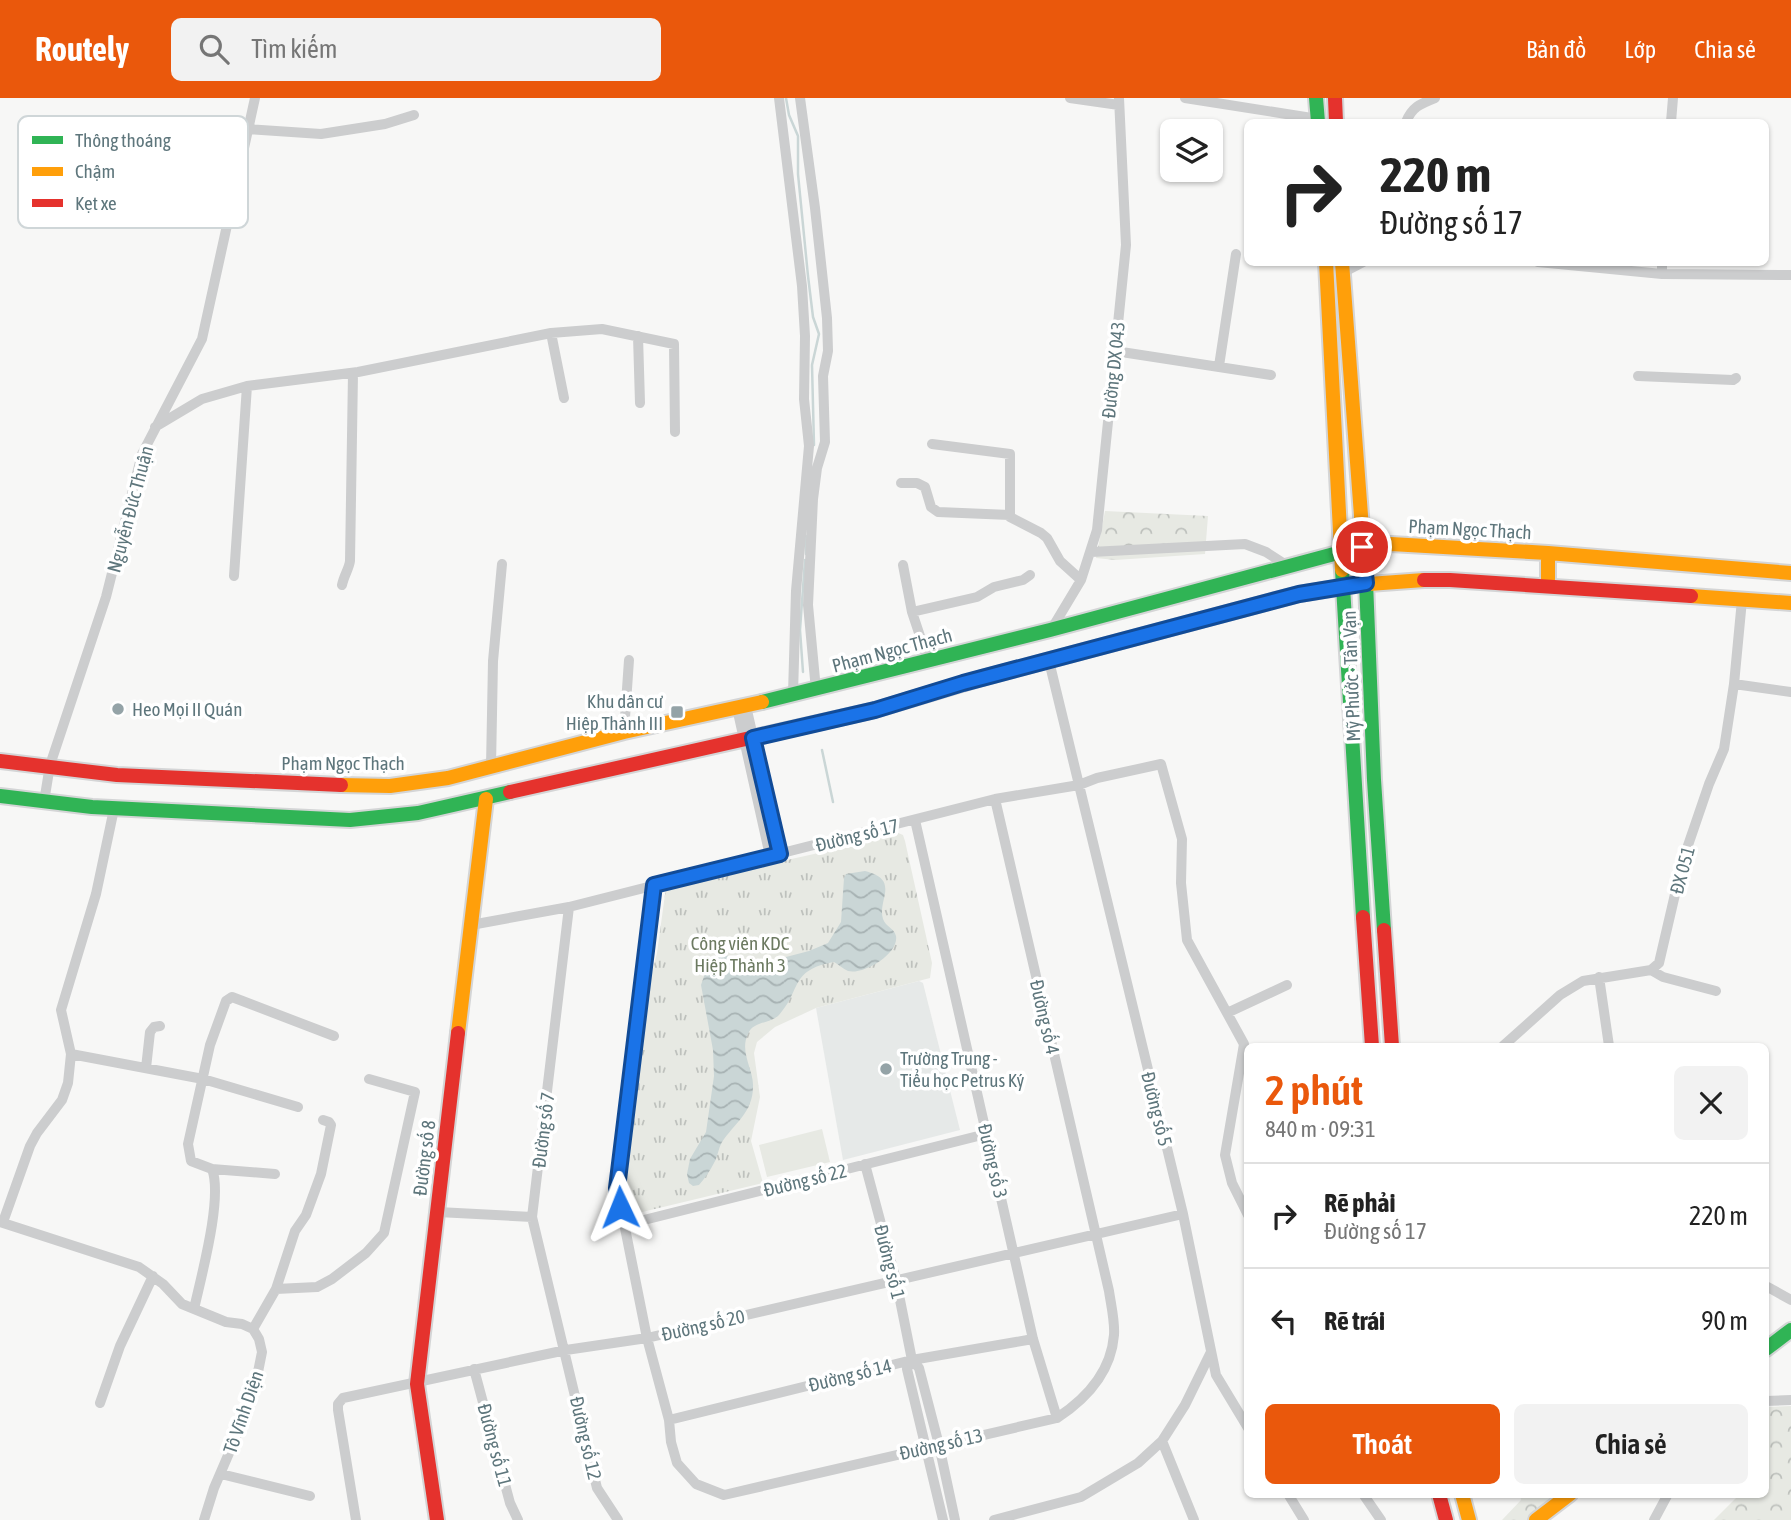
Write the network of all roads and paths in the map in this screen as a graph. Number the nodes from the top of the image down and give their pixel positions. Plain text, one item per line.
1 (255, 98) edge
2 (779, 98) edge
3 (800, 98) edge
4 (1070, 98) edge
5 (1185, 98) edge
6 (1316, 98) edge
7 (1335, 98) edge
8 (1435, 98) edge
9 (1673, 98) edge
10 (1119, 102) edge
11 (414, 115) dead end
12 (1306, 119) edge
13 (1318, 119) edge
14 (1336, 119) edge
15 (1407, 119) edge
16 (1671, 119) edge
17 (248, 129) joint
18 (226, 228) edge
19 (1236, 254) dead end
20 (1326, 266) edge
21 (1621, 266) edge
22 (1342, 268) edge
23 (1662, 268) edge
24 (1791, 275) edge
25 (551, 333) junction
26 (638, 336) junction
27 (1115, 351) junction
28 (1219, 366) junction
29 (353, 373) junction
30 (1271, 376) dead end
31 (1638, 376) dead end
32 (1736, 378) dead end
33 (247, 386) junction
34 (564, 398) dead end
35 (640, 403) dead end
36 (155, 427) junction
37 (675, 432) dead end
38 (932, 444) dead end
39 (901, 482) dead end
40 (1010, 515) junction
41 (1362, 547) junction
42 (1342, 550) junction
43 (1091, 551) junction
44 (1548, 553) junction
45 (502, 564) dead end
46 (903, 565) dead end
47 (1286, 565) junction
48 (1791, 573) edge
49 (1030, 575) dead end
50 (234, 576) dead end
51 (1081, 580) junction
52 (1366, 583) junction
53 (342, 584) dead end
54 (1342, 585) junction
55 (1548, 585) junction
56 (1742, 600) junction
57 (1791, 603) edge
58 (912, 612) junction
59 (1050, 630) junction
60 (629, 660) dead end
61 (928, 660) junction
62 (1049, 661) junction
63 (1734, 684) junction
64 (816, 690) junction
65 (1791, 692) edge
66 (793, 694) junction
67 (742, 707) junction
68 (624, 732) junction
69 (748, 739) junction
70 (0, 761) edge
71 (50, 765) junction
72 (491, 767) junction
73 (1079, 785) junction
74 (0, 796) edge
75 (486, 799) junction
76 (995, 799) junction
77 (44, 802) junction
78 (114, 809) junction
79 (915, 820) junction
80 (775, 855) junction
81 (654, 885) junction
82 (569, 907) junction
83 (471, 925) junction
84 (1651, 970) junction
85 (1599, 977) junction
86 (1287, 985) dead end
87 (1716, 991) dead end
88 (1227, 1013) junction
89 (160, 1026) dead end
90 (334, 1036) dead end
91 (1372, 1043) edge
92 (1391, 1043) edge
93 (1506, 1043) edge
94 (1609, 1043) edge
95 (1244, 1044) edge
96 (1244, 1044) edge
97 (71, 1054) junction
98 (146, 1068) junction
99 (203, 1079) junction
100 (369, 1079) dead end
101 (298, 1107) dead end
102 (323, 1120) dead end
103 (986, 1134) junction
104 (865, 1164) junction
105 (212, 1169) junction
106 (275, 1174) dead end
107 (1244, 1205) edge
108 (438, 1212) junction
109 (1183, 1214) junction
110 (532, 1217) junction
111 (1, 1222) edge
112 (624, 1225) junction
113 (1096, 1235) junction
114 (1015, 1254) junction
115 (153, 1276) junction
116 (896, 1280) junction
117 (1769, 1288) edge
118 (276, 1289) junction
119 (1791, 1300) edge
120 (194, 1309) junction
121 (253, 1329) junction
122 (1791, 1330) edge
123 (647, 1338) junction
124 (1033, 1339) junction
125 (1769, 1347) edge
126 (566, 1350) junction
127 (1211, 1351) junction
128 (912, 1360) junction
129 (474, 1369) junction
130 (417, 1384) junction
131 (1791, 1400) edge
132 (1769, 1401) edge
133 (100, 1403) dead end
134 (1056, 1418) junction
135 (669, 1420) junction
136 (1244, 1421) edge
137 (1162, 1441) junction
138 (939, 1445) junction
139 (927, 1447) junction
140 (221, 1474) junction
141 (310, 1496) dead end
142 (1290, 1498) edge
143 (1366, 1498) edge
144 (1440, 1498) edge
145 (1463, 1498) edge
146 (1565, 1498) edge
147 (1666, 1498) edge
148 (204, 1520) edge
149 (356, 1520) edge
150 (437, 1520) edge
151 (518, 1520) edge
152 (618, 1520) edge
153 (943, 1520) edge
154 (955, 1520) edge
155 (994, 1520) edge
156 (1194, 1520) edge
157 (1304, 1520) edge
158 (1381, 1520) edge
159 (1446, 1520) edge
160 (1469, 1520) edge
161 (1536, 1520) edge
162 (1654, 1520) edge

1 - 17 street, Nguyễn Đức Thuận
2 - 66 street
3 - 64 street
4 - 10 street
5 - 12 street
6 - 13 main road
7 - 14 main road
8 - 15 street
9 - 16 street
10 - 27 street, Đường DX 043
11 - 17 street
18 - 36 street, Nguyễn Đức Thuận
19 - 28 street
20 - 42 main road, Mỹ Phước - Tân Vạn
21 - 23 street
22 - 41 main road, Mỹ Phước - Tân Vạn
23 - 24 street
25 - 26 street
25 - 29 street
25 - 34 street
26 - 35 street
26 - 37 street
27 - 28 street
27 - 43 street, Đường DX 043
28 - 30 street
29 - 33 street
29 - 53 street
31 - 32 street
33 - 36 street
33 - 50 street
36 - 71 street, Nguyễn Đức Thuận
38 - 40 street
39 - 40 street
40 - 51 street
41 - 42 main road, Phạm Ngọc Thạch
41 - 44 main road, Phạm Ngọc Thạch
41 - 52 main road, Mỹ Phước - Tân Vạn
42 - 47 main road, Phạm Ngọc Thạch
42 - 54 main road, Mỹ Phước - Tân Vạn
43 - 47 street
43 - 51 street, Đường DX 043
44 - 48 main road, Phạm Ngọc Thạch
44 - 55 main road
45 - 72 street
46 - 58 street
47 - 59 main road, Phạm Ngọc Thạch
49 - 58 street
51 - 59 street, Đường DX 043
52 - 54 main road
52 - 55 main road
52 - 92 main road, Mỹ Phước - Tân Vạn
54 - 62 main road
54 - 91 main road, Mỹ Phước - Tân Vạn
55 - 56 main road
56 - 57 main road
56 - 63 street, ĐX 051
58 - 61 street
59 - 61 main road, Phạm Ngọc Thạch
60 - 68 street
61 - 64 main road, Phạm Ngọc Thạch
62 - 69 main road
62 - 73 street, Đường số 5
63 - 65 street
63 - 84 street, ĐX 051
64 - 66 main road, Phạm Ngọc Thạch
66 - 67 main road, Phạm Ngọc Thạch
67 - 68 main road, Phạm Ngọc Thạch
67 - 69 street
68 - 72 main road, Phạm Ngọc Thạch
69 - 75 main road
69 - 80 street
70 - 71 main road, Phạm Ngọc Thạch
71 - 72 main road, Phạm Ngọc Thạch
71 - 77 street, Nguyễn Đức Thuận
73 - 76 street, Đường số 17
73 - 88 street, Đường số 17
73 - 109 street, Đường số 5
74 - 77 main road
75 - 78 main road
75 - 83 main road, Đường số 8
76 - 79 street, Đường số 17
76 - 113 street, Đường số 4
77 - 78 main road
78 - 97 street
79 - 80 street, Đường số 17
79 - 103 street, Đường số 3
80 - 81 street, Đường số 17
81 - 82 street, Đường số 17
81 - 112 street, Đường số 13
82 - 83 street, Đường số 17
82 - 110 street, Đường số 7
83 - 108 main road, Đường số 8
84 - 85 street
84 - 87 street
85 - 93 street
85 - 94 street
86 - 88 street
88 - 96 street
89 - 98 street
90 - 99 street
95 - 107 street
97 - 98 street
97 - 111 street
98 - 99 street
99 - 101 street
99 - 105 street
100 - 118 street
102 - 118 street
103 - 104 street, Đường số 22
103 - 114 street, Đường số 3
104 - 112 street, Đường số 22
104 - 116 street, Đường số 1
105 - 106 street
105 - 120 street
108 - 110 street
108 - 130 main road, Đường số 8
109 - 113 street, Đường số 20
109 - 127 street, Đường số 5
110 - 126 street, Đường số 7
111 - 115 street
112 - 123 street, Đường số 13
113 - 114 street, Đường số 20
113 - 134 street, Đường số 13
114 - 116 street, Đường số 20
114 - 124 street, Đường số 3
115 - 120 street
115 - 133 street
116 - 123 street, Đường số 20
116 - 128 street, Đường số 1
117 - 119 street
118 - 121 street
120 - 121 street
121 - 140 street, Tô Vĩnh Diện
122 - 125 main road
123 - 126 street, Đường số 20
123 - 135 street, Đường số 13
124 - 128 street, Đường số 14
124 - 134 street, Đường số 3
126 - 129 street, Đường số 20
126 - 152 street, Đường số 12
127 - 136 street, Đường số 5
127 - 137 street
128 - 135 street, Đường số 14
128 - 138 street, Đường số 1
128 - 139 street, Đường số 1
129 - 130 street, Đường số 20
129 - 151 street, Đường số 11
130 - 149 street, Đường số 20
130 - 150 main road, Đường số 8
131 - 132 street
134 - 138 street, Đường số 13
135 - 139 street, Đường số 13
137 - 155 street
137 - 156 street
138 - 139 street, Đường số 13
138 - 154 street, Đường số 1
139 - 153 street, Đường số 1
140 - 141 street
140 - 148 street, Tô Vĩnh Diện
142 - 157 street
143 - 158 street
144 - 159 main road
145 - 160 main road
146 - 161 main road
147 - 162 street

